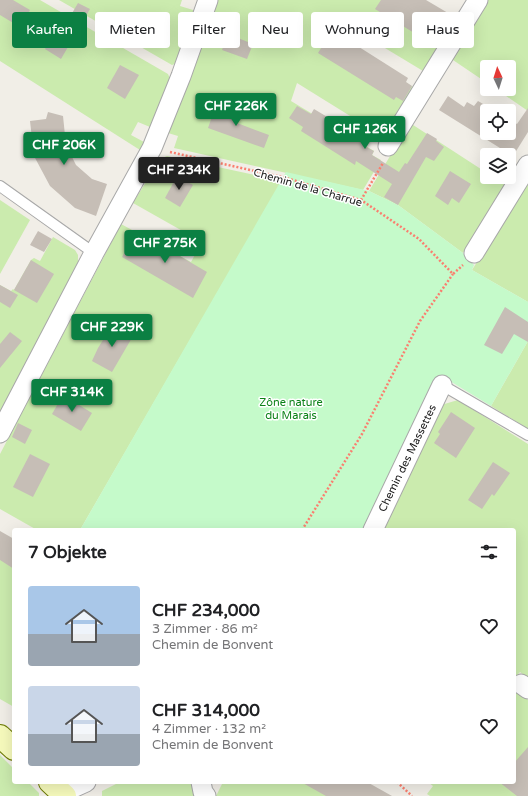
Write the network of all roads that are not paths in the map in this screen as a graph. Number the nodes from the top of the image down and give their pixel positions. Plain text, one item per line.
1 (208, 0) edge
2 (478, 0) edge
3 (388, 146) road end
4 (528, 165) edge
5 (0, 186) edge
6 (94, 253) junction
7 (474, 253) road end
8 (442, 386) joint
9 (0, 433) edge
10 (528, 436) edge
11 (374, 528) edge
12 (0, 736) edge
13 (12, 747) edge
14 (81, 784) edge
15 (202, 784) edge
16 (59, 792) edge
17 (206, 796) edge

1 - 6 street
2 - 3 street
4 - 7 street
5 - 6 lane
6 - 9 street
8 - 10 lane
8 - 11 street, Chemin des Massettes
12 - 13 street
14 - 16 street
15 - 17 street

